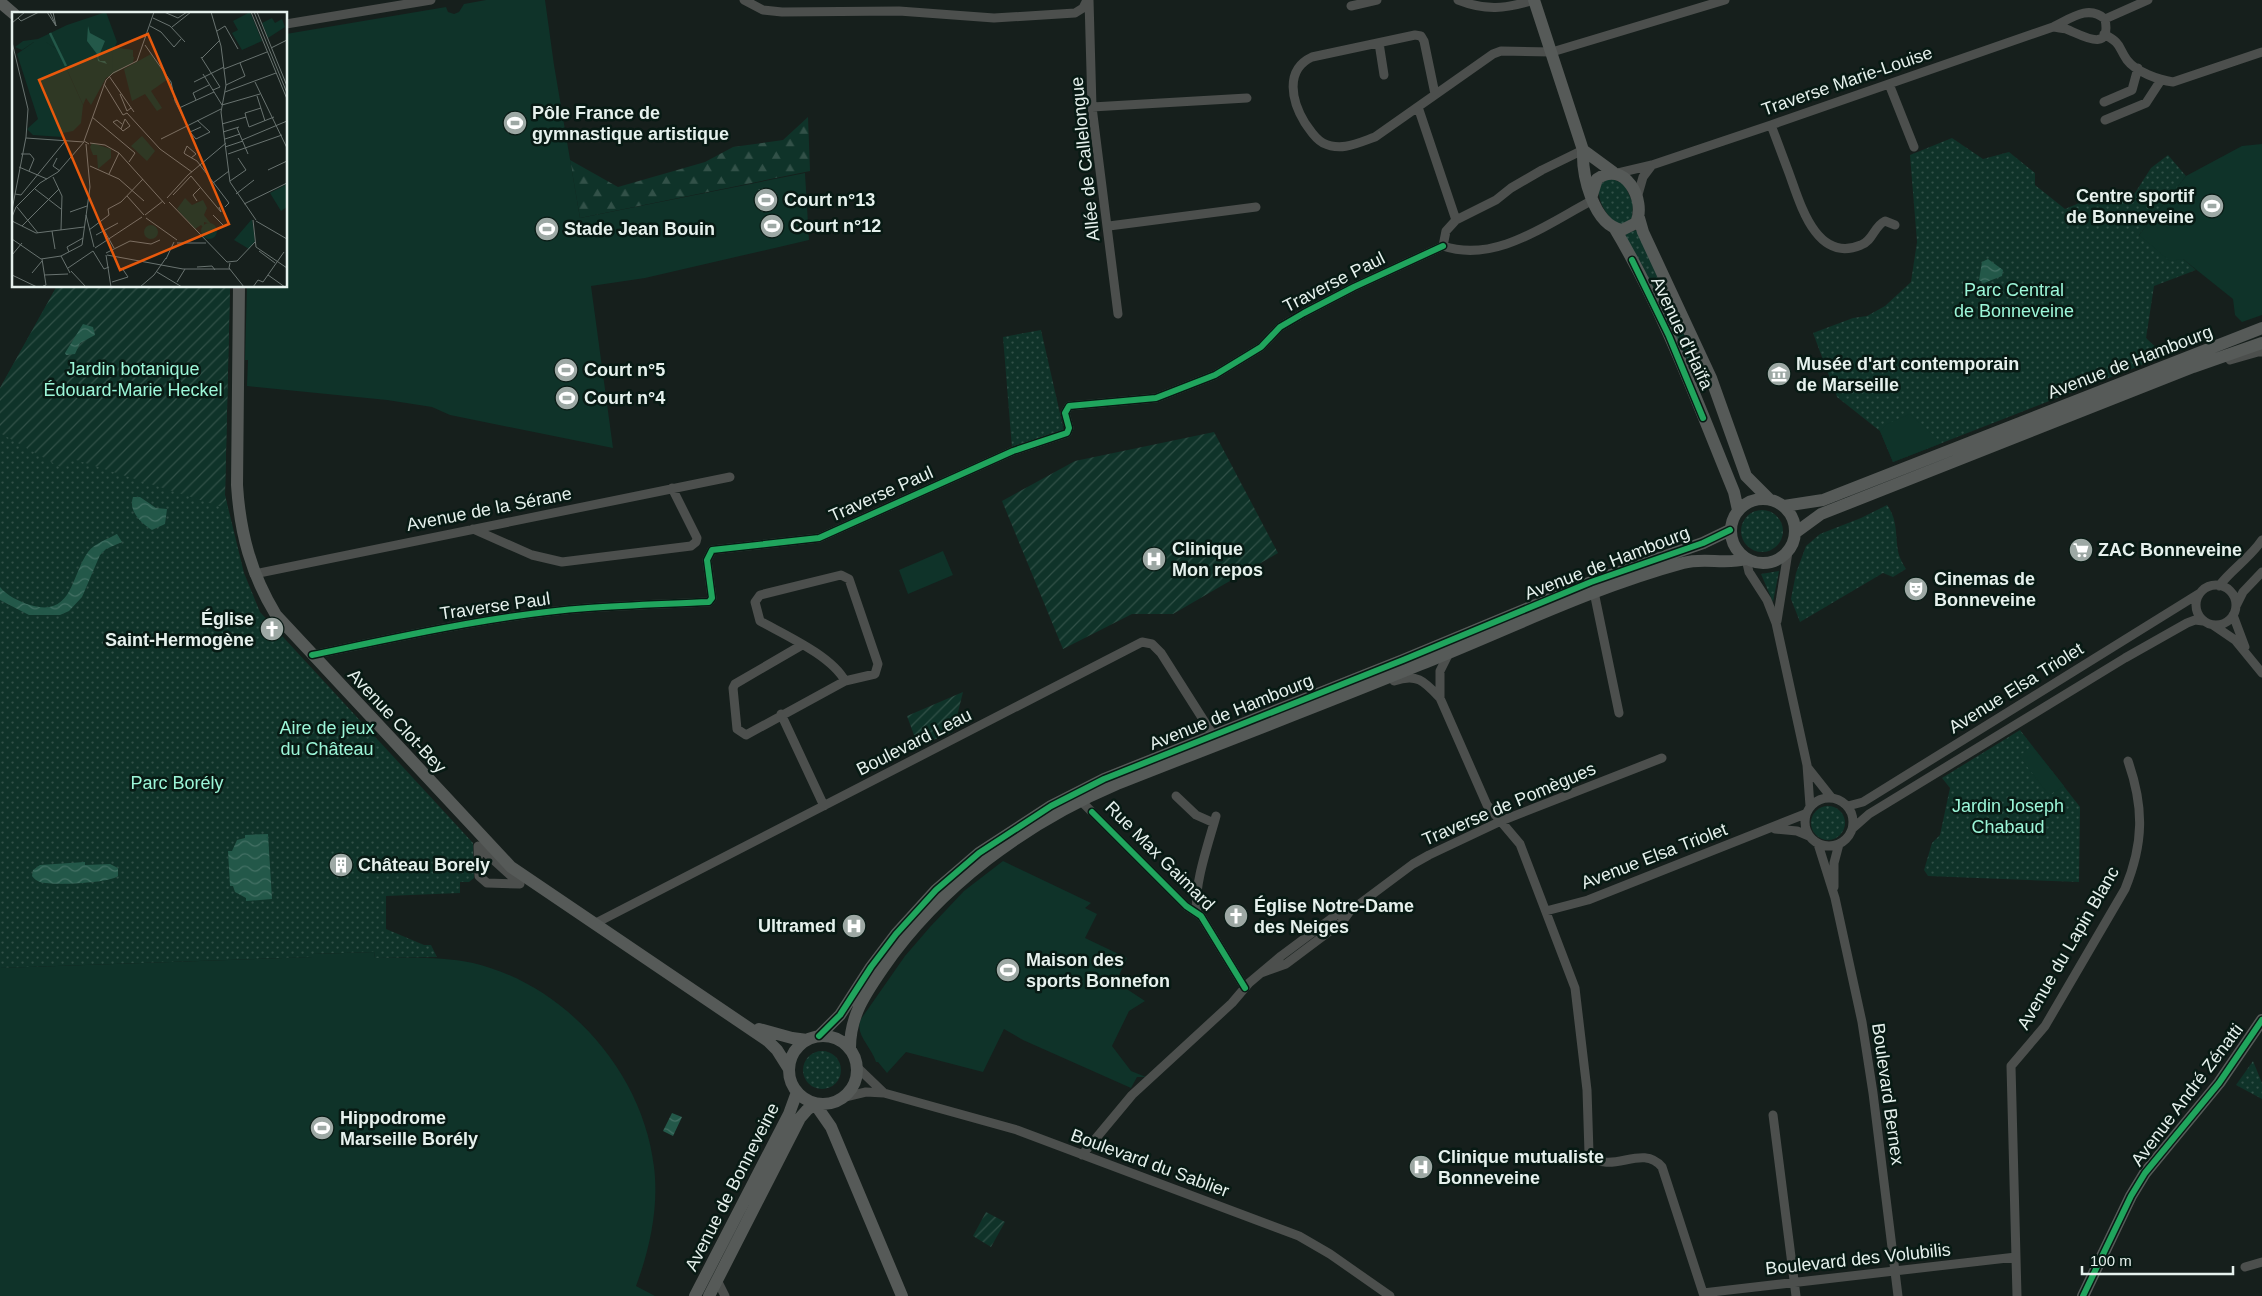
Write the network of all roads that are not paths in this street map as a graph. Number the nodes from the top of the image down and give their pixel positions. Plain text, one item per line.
1 (431, 0) edge
2 (744, 0) edge
3 (879, 0) edge
4 (1088, 0) edge
5 (1377, 0) edge
6 (1458, 0) edge
7 (1534, 0) edge
8 (1725, 0) edge
9 (2148, 0) edge
10 (0, 2) edge
11 (1351, 6) dead end
12 (880, 11) junction
13 (12, 12) edge
14 (2105, 19) junction
15 (288, 24) edge
16 (2054, 27) junction
17 (2104, 34) junction
18 (1379, 43) junction
19 (1552, 52) junction
20 (2262, 52) edge
21 (2138, 68) junction
22 (1384, 75) dead end
23 (2161, 80) junction
24 (1890, 84) junction
25 (1435, 94) junction
26 (1247, 98) dead end
27 (2104, 102) dead end
28 (1092, 107) junction
29 (1418, 107) junction
30 (2105, 120) dead end
31 (1771, 125) junction
32 (1914, 147) dead end
33 (1583, 150) junction
34 (1652, 165) junction
35 (1616, 173) junction
36 (1593, 197) junction
37 (1637, 198) junction
38 (1256, 207) dead end
39 (1639, 218) junction
40 (1456, 220) junction
41 (1895, 225) dead end
42 (1109, 226) junction
43 (1615, 229) junction
44 (1443, 246) junction
45 (239, 288) edge
46 (1118, 314) dead end
47 (2262, 328) edge
48 (2262, 342) edge
49 (2262, 352) edge
50 (2193, 367) junction
51 (1715, 387) junction
52 (1694, 395) junction
53 (730, 478) dead end
54 (672, 488) junction
55 (1770, 499) junction
56 (1784, 506) junction
57 (1738, 510) junction
58 (473, 529) junction
59 (1730, 530) junction
60 (1795, 533) junction
61 (2262, 540) edge
62 (1788, 552) junction
63 (1746, 559) junction
64 (2262, 572) edge
65 (254, 574) junction
66 (2219, 586) junction
67 (1594, 592) junction
68 (2200, 593) junction
69 (2234, 610) junction
70 (2203, 621) junction
71 (1776, 623) junction
72 (2213, 625) junction
73 (802, 645) junction
74 (1449, 653) junction
75 (312, 655) junction
76 (2251, 658) junction
77 (2262, 673) edge
78 (845, 681) junction
79 (1352, 691) junction
80 (1440, 698) junction
81 (1619, 713) dead end
82 (781, 714) junction
83 (1213, 735) junction
84 (1662, 758) dead end
85 (2128, 761) dead end
86 (1807, 765) junction
87 (1176, 796) dead end
88 (1831, 797) junction
89 (1081, 800) junction
90 (824, 806) junction
91 (1848, 806) junction
92 (1808, 810) junction
93 (1500, 821) junction
94 (1772, 828) junction
95 (1852, 829) junction
96 (1809, 836) junction
97 (1818, 844) junction
98 (1839, 844) junction
99 (478, 846) joint
100 (1835, 898) junction
101 (1546, 911) junction
102 (1197, 913) junction
103 (594, 924) junction
104 (1245, 988) junction
105 (2262, 1020) edge
106 (745, 1024) junction
107 (813, 1038) junction
108 (850, 1048) junction
109 (858, 1068) junction
110 (789, 1070) junction
111 (797, 1092) junction
112 (884, 1093) junction
113 (840, 1100) junction
114 (815, 1104) junction
115 (1773, 1115) dead end
116 (831, 1127) junction
117 (1082, 1155) junction
118 (2016, 1257) junction
119 (2262, 1262) edge
120 (2245, 1267) dead end
121 (1895, 1271) junction
122 (717, 1280) junction
123 (1795, 1282) junction
124 (1703, 1294) edge
125 (696, 1296) edge
126 (709, 1296) edge
127 (726, 1296) edge
128 (902, 1296) edge
129 (1390, 1296) edge
130 (1796, 1296) edge
131 (1898, 1296) edge
132 (2017, 1296) edge
133 (2083, 1296) edge

1 - 15 street
2 - 12 street
3 - 12 street
4 - 12 street
4 - 28 street, Allée de Callelongue
5 - 11 street
6 - 7 street
7 - 19 street
8 - 19 street
9 - 14 street
10 - 13 street
14 - 16 street, Traverse Marie-Louise
14 - 17 street
16 - 17 street
16 - 24 street, Traverse Marie-Louise
17 - 21 street
18 - 22 street
18 - 25 street
18 - 29 street
19 - 25 street
19 - 33 street
20 - 23 street
21 - 23 street
21 - 27 street
23 - 30 street
24 - 31 street, Traverse Marie-Louise
24 - 32 street
25 - 29 street
26 - 28 street
28 - 42 street, Allée de Callelongue
29 - 40 street
31 - 34 street, Traverse Marie-Louise
31 - 41 street
33 - 35 street
33 - 36 street
33 - 40 street
34 - 35 street, Traverse Marie-Louise
34 - 37 street
35 - 36 street
35 - 37 street
36 - 43 street
36 - 44 street
37 - 39 street
38 - 42 street
39 - 43 street
39 - 51 street, Avenue d'Haïfa
40 - 44 street
42 - 46 street, Allée de Callelongue
43 - 52 street, Avenue d'Haïfa
44 - 75 street, Traverse Paul
45 - 65 street, Avenue Clot-Bey
47 - 56 street, Avenue de Hambourg
48 - 50 street, Avenue de Hambourg
49 - 50 street
50 - 60 street, Avenue de Hambourg
51 - 52 street, Avenue d'Haïfa
51 - 55 street, Avenue d'Haïfa
52 - 57 street, Avenue d'Haïfa
53 - 54 street, Avenue de la Sérane
54 - 58 street, Avenue de la Sérane
54 - 58 street
55 - 56 street
55 - 57 street
56 - 60 street
57 - 59 street
58 - 65 street, Avenue de la Sérane
59 - 63 street
59 - 83 street, Avenue de Hambourg
60 - 62 street
61 - 66 street
62 - 63 street
62 - 71 street
63 - 67 street, Avenue de Hambourg
63 - 71 street
64 - 69 street
65 - 75 street, Avenue Clot-Bey
66 - 68 street
66 - 69 street
67 - 74 street, Avenue de Hambourg
67 - 81 street
68 - 70 street
68 - 91 street, Avenue Elsa Triolet
69 - 72 street
69 - 76 street
70 - 72 street
70 - 95 street, Avenue Elsa Triolet
71 - 86 street
72 - 76 street
73 - 78 street
73 - 78 street
73 - 82 street
74 - 79 street, Avenue de Hambourg
74 - 80 street
75 - 103 street, Avenue Clot-Bey
76 - 77 street
78 - 82 street
79 - 80 street
79 - 89 street, Avenue de Hambourg
80 - 93 street
82 - 90 street
83 - 90 street, Boulevard Leau
83 - 107 street, Avenue de Hambourg
84 - 93 street, Traverse de Pomègues
85 - 118 street, Avenue du Lapin Blanc
86 - 88 street
86 - 92 street
87 - 102 street
88 - 91 street
88 - 92 street
89 - 102 street, Rue Max Gaimard
89 - 108 street, Avenue de Hambourg
90 - 103 street, Boulevard Leau
91 - 95 street
92 - 94 street, Avenue Elsa Triolet
92 - 96 street
93 - 101 street
93 - 104 street, Traverse de Pomègues
94 - 96 street, Avenue Elsa Triolet
94 - 101 street, Avenue Elsa Triolet
95 - 98 street
96 - 97 street
97 - 98 street
97 - 100 street, Boulevard Bernex
98 - 100 street, Boulevard Bernex
99 - 99 street
100 - 121 street, Boulevard Bernex
101 - 124 street
102 - 104 street, Rue Max Gaimard
103 - 106 street, Avenue Clot-Bey
104 - 117 street, Traverse de Pomègues
105 - 133 street, Avenue André Zénatti
106 - 107 street, Avenue Clot-Bey
106 - 110 street, Avenue Clot-Bey
107 - 108 street
107 - 110 street
108 - 109 street
109 - 112 street, Boulevard du Sablier
109 - 113 street
110 - 111 street
111 - 114 street
111 - 125 street, Avenue de Bonneveine
112 - 113 street, Boulevard du Sablier
112 - 117 street, Boulevard du Sablier
113 - 114 street
113 - 116 street
114 - 116 street
114 - 122 street, Avenue de Bonneveine
115 - 123 street
116 - 128 street
117 - 129 street, Boulevard du Sablier
118 - 121 street, Boulevard des Volubilis
118 - 132 street, Avenue du Lapin Blanc
119 - 120 street
121 - 123 street, Boulevard des Volubilis
121 - 131 street, Boulevard Bernex
122 - 126 street, Avenue de Bonneveine
122 - 127 street
123 - 124 street, Boulevard des Volubilis
123 - 130 street

